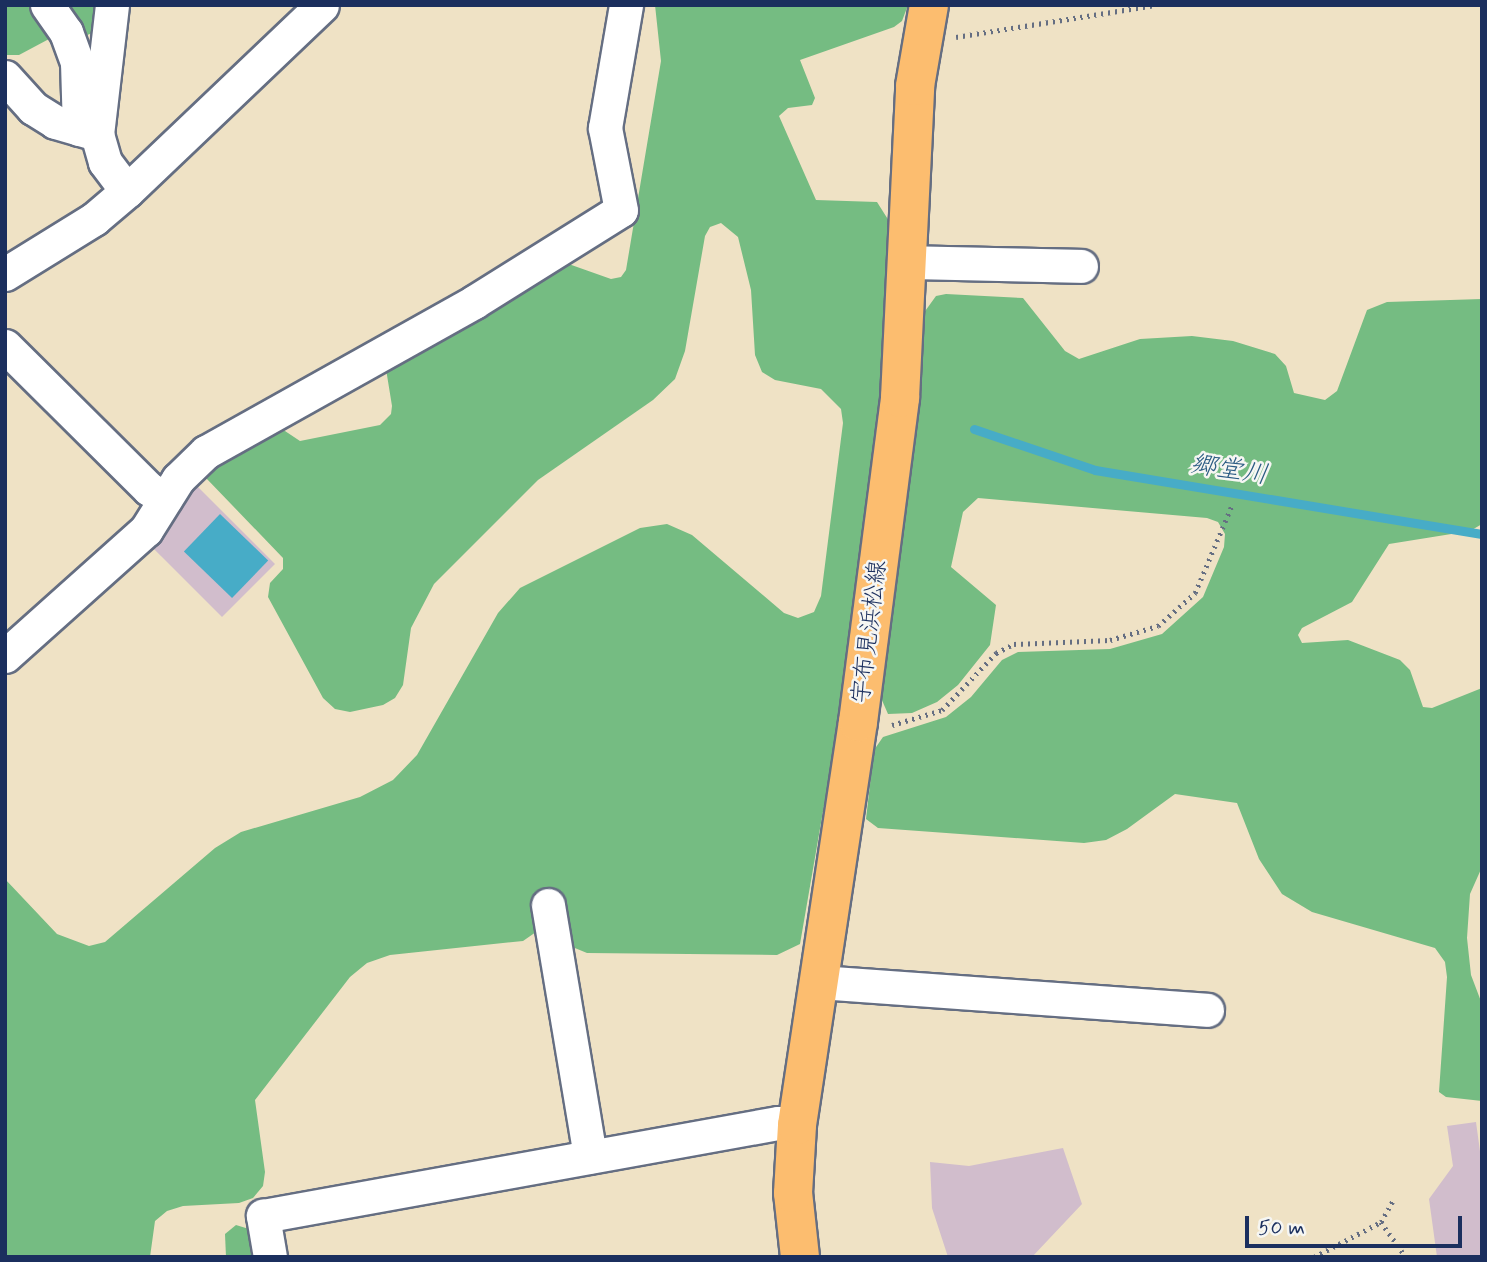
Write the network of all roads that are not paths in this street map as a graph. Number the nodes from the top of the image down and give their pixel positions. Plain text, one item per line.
1 (47, 5) edge
2 (112, 5) edge
3 (322, 5) edge
4 (626, 5) edge
5 (929, 5) edge
6 (5, 77) edge
7 (88, 132) junction
8 (127, 191) junction
9 (906, 262) junction
10 (1081, 266) dead end
11 (5, 274) edge
12 (5, 346) edge
13 (166, 498) junction
14 (5, 656) edge
15 (548, 905) dead end
16 (818, 982) junction
17 (1207, 1010) dead end
18 (797, 1125) junction
19 (590, 1157) junction
20 (270, 1257) edge
21 (800, 1257) edge

1 - 7 street
2 - 7 street
3 - 8 street
4 - 13 street
5 - 9 main road, 宇布見浜松線
6 - 7 street
7 - 8 street
8 - 11 street
9 - 10 street
9 - 16 main road, 宇布見浜松線
12 - 13 street
13 - 14 street
15 - 19 street
16 - 17 street
16 - 18 main road, 宇布見浜松線
18 - 19 street
18 - 21 main road, 宇布見浜松線
19 - 20 street

